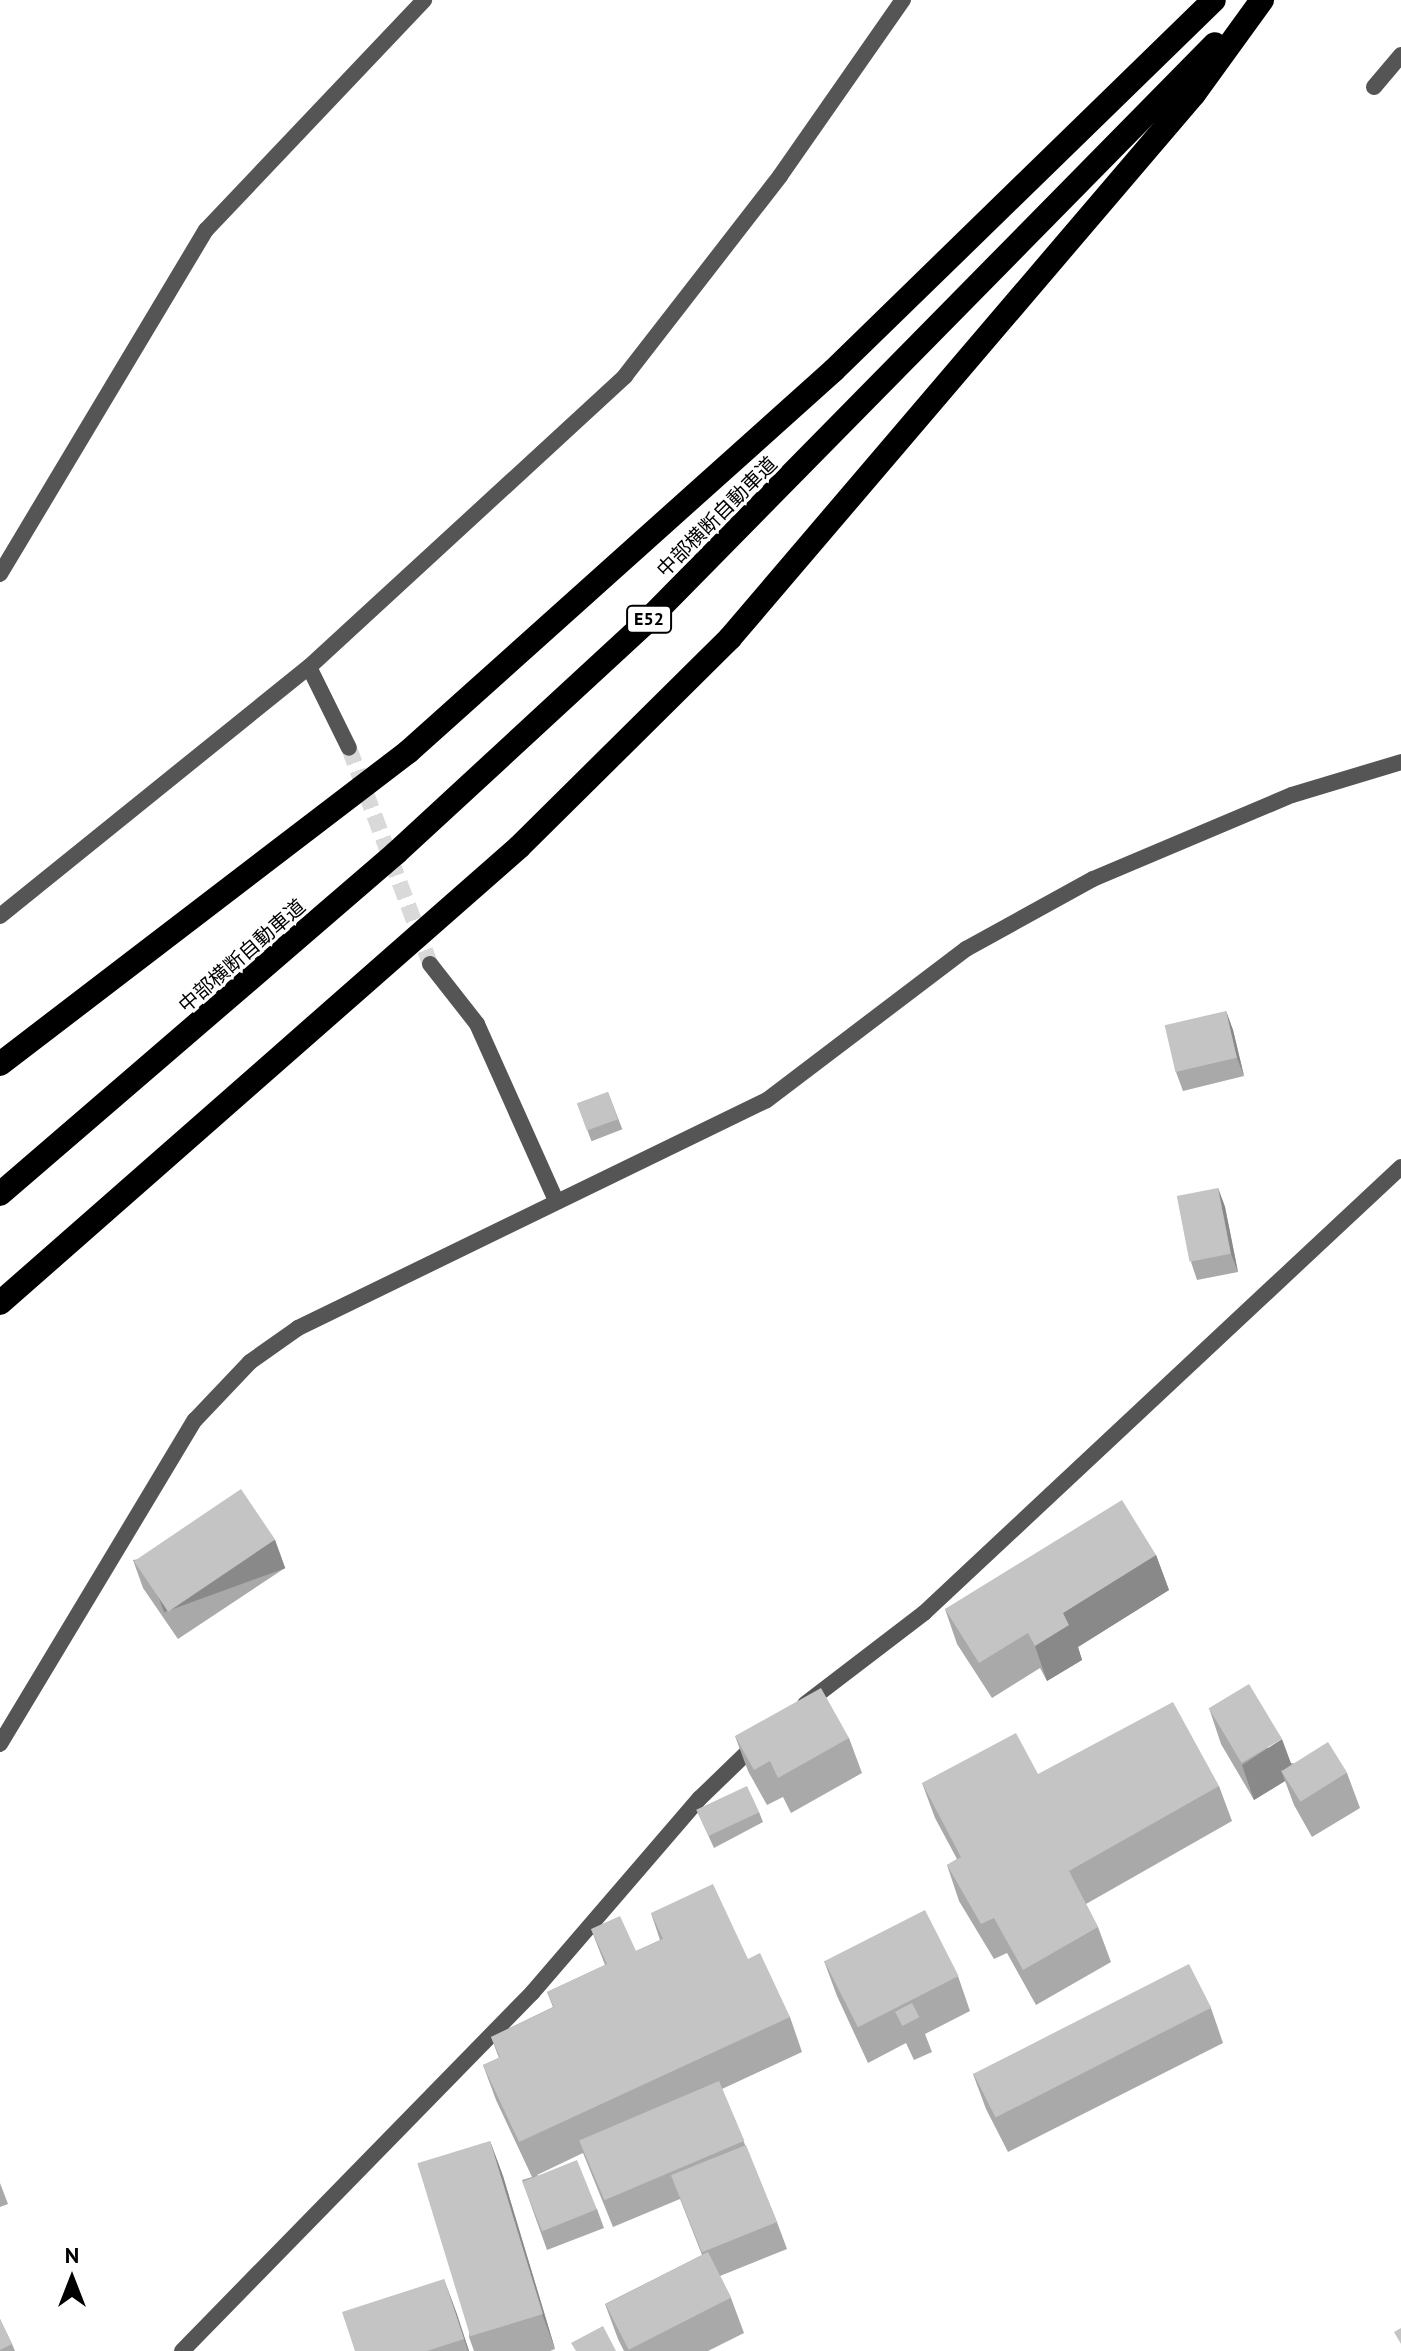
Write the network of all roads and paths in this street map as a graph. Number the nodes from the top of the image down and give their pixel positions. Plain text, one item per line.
1 (424, 0) edge
2 (903, 0) edge
3 (1214, 0) edge
4 (1259, 0) edge
5 (1401, 55) edge
6 (1374, 87) dead end
7 (0, 574) edge
8 (309, 667) junction
9 (349, 748) tunnel mouth
10 (1401, 762) edge
11 (0, 916) edge
12 (430, 964) tunnel mouth
13 (0, 1064) edge
14 (1401, 1167) edge
15 (0, 1194) edge
16 (556, 1201) junction
17 (0, 1303) edge
18 (0, 1744) edge
19 (182, 2351) edge

1 - 7 street
2 - 8 street
3 - 13 highway
4 - 15 highway, 中部横断自動車道 / E52
4 - 17 highway
5 - 6 street
8 - 9 street
8 - 11 street
10 - 16 street
12 - 16 street
14 - 19 street
16 - 18 street

